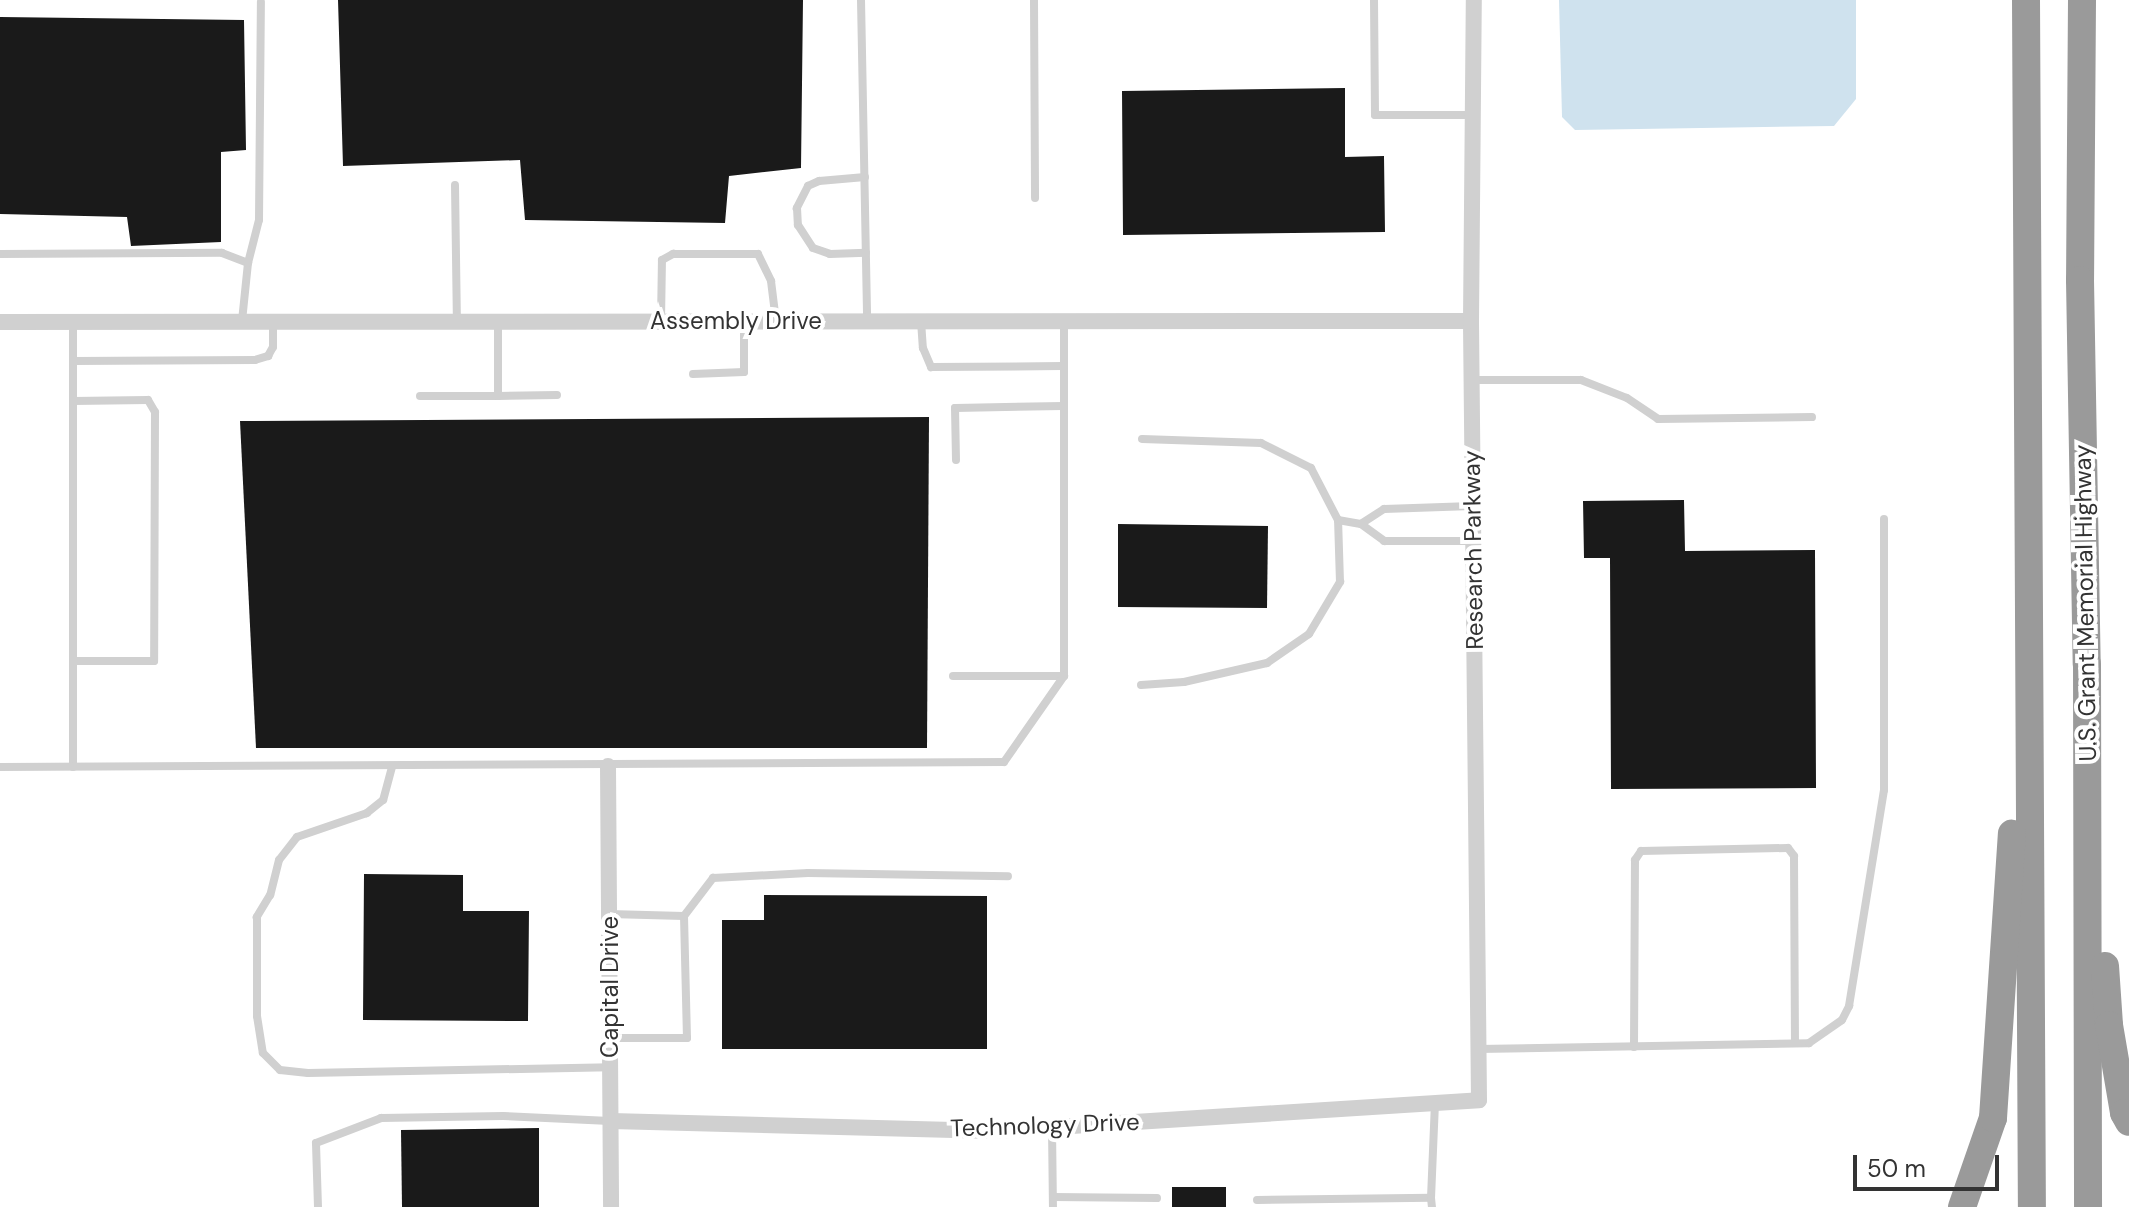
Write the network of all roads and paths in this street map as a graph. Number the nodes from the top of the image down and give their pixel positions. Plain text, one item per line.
1 (861, 0) edge
2 (1034, 0) edge
3 (1374, 0) edge
4 (1474, 0) edge
5 (2026, 0) edge
6 (2082, 0) edge
7 (261, 2) dead end
8 (1473, 115) junction
9 (865, 177) junction
10 (455, 185) dead end
11 (1035, 198) dead end
12 (866, 253) junction
13 (0, 254) edge
14 (248, 263) junction
15 (1064, 320) junction
16 (242, 321) junction
17 (273, 321) junction
18 (457, 321) junction
19 (498, 321) junction
20 (661, 321) junction
21 (744, 321) junction
22 (776, 321) junction
23 (867, 321) junction
24 (921, 321) junction
25 (1471, 321) junction
26 (0, 322) edge
27 (73, 322) junction
28 (73, 361) junction
29 (1062, 366) junction
30 (693, 374) dead end
31 (1472, 380) junction
32 (557, 395) dead end
33 (420, 396) dead end
34 (498, 396) junction
35 (73, 401) junction
36 (1063, 406) junction
37 (1812, 417) dead end
38 (1142, 439) dead end
39 (956, 460) dead end
40 (1473, 506) junction
41 (1884, 519) dead end
42 (1338, 520) junction
43 (1361, 524) junction
44 (1473, 541) junction
45 (2028, 586) junction
46 (73, 661) junction
47 (2087, 664) junction
48 (953, 676) dead end
49 (1064, 676) junction
50 (1141, 685) dead end
51 (608, 766) junction
52 (0, 767) edge
53 (73, 767) junction
54 (392, 767) junction
55 (1008, 876) dead end
56 (609, 914) junction
57 (684, 916) junction
58 (610, 1038) junction
59 (1795, 1043) junction
60 (1634, 1047) junction
61 (1478, 1049) junction
62 (610, 1067) junction
63 (1479, 1100) joint
64 (1435, 1103) junction
65 (611, 1121) junction
66 (2129, 1122) edge
67 (1052, 1127) junction
68 (1157, 1198) dead end
69 (1257, 1200) dead end
70 (1053, 1202) edge
71 (1432, 1203) edge
72 (318, 1207) edge
73 (611, 1207) edge
74 (1962, 1207) edge
75 (2032, 1207) edge
76 (2088, 1207) edge

1 - 9 lane
2 - 11 lane
3 - 8 lane
4 - 8 street, Research Parkway
5 - 45 highway
6 - 47 highway, U.S. Grant Memorial Highway
7 - 14 lane
8 - 25 street, Research Parkway
9 - 12 lane
9 - 12 lane
10 - 18 lane
12 - 23 lane
13 - 14 lane
14 - 16 lane
15 - 24 street, Assembly Drive
15 - 25 street, Assembly Drive
15 - 29 lane
16 - 17 street, Assembly Drive
16 - 27 street, Assembly Drive
17 - 18 street, Assembly Drive
17 - 28 lane
18 - 19 street, Assembly Drive
19 - 20 street, Assembly Drive
19 - 34 lane
20 - 21 street, Assembly Drive
20 - 22 lane
21 - 22 street, Assembly Drive
21 - 30 lane
22 - 23 street, Assembly Drive
23 - 24 street, Assembly Drive
24 - 29 lane
25 - 31 street, Research Parkway
26 - 27 street, Assembly Drive
27 - 28 lane
28 - 35 lane
29 - 36 lane
31 - 37 lane
31 - 40 street, Research Parkway
32 - 34 lane
33 - 34 lane
35 - 46 lane
35 - 46 lane
36 - 39 lane
36 - 49 lane
38 - 42 lane
40 - 43 lane
40 - 44 street, Research Parkway
41 - 59 lane
42 - 43 lane
42 - 50 lane
43 - 44 lane
44 - 61 street, Research Parkway
45 - 74 highway
45 - 75 highway
46 - 53 lane
47 - 66 highway
47 - 76 highway, U.S. Grant Memorial Highway
48 - 49 lane
49 - 51 lane
51 - 54 lane
51 - 56 street, Capital Drive
52 - 53 lane
53 - 54 lane
54 - 62 lane
55 - 57 lane
56 - 57 lane
56 - 58 street, Capital Drive
57 - 58 lane
58 - 62 street, Capital Drive
59 - 60 lane
59 - 60 lane
60 - 61 lane
61 - 63 street, Research Parkway
62 - 65 street, Capital Drive
63 - 64 street, Technology Drive
64 - 67 street, Technology Drive
64 - 71 lane
65 - 67 street, Technology Drive
65 - 72 lane
65 - 73 street, Capital Drive
67 - 70 lane
68 - 70 lane
69 - 71 lane

